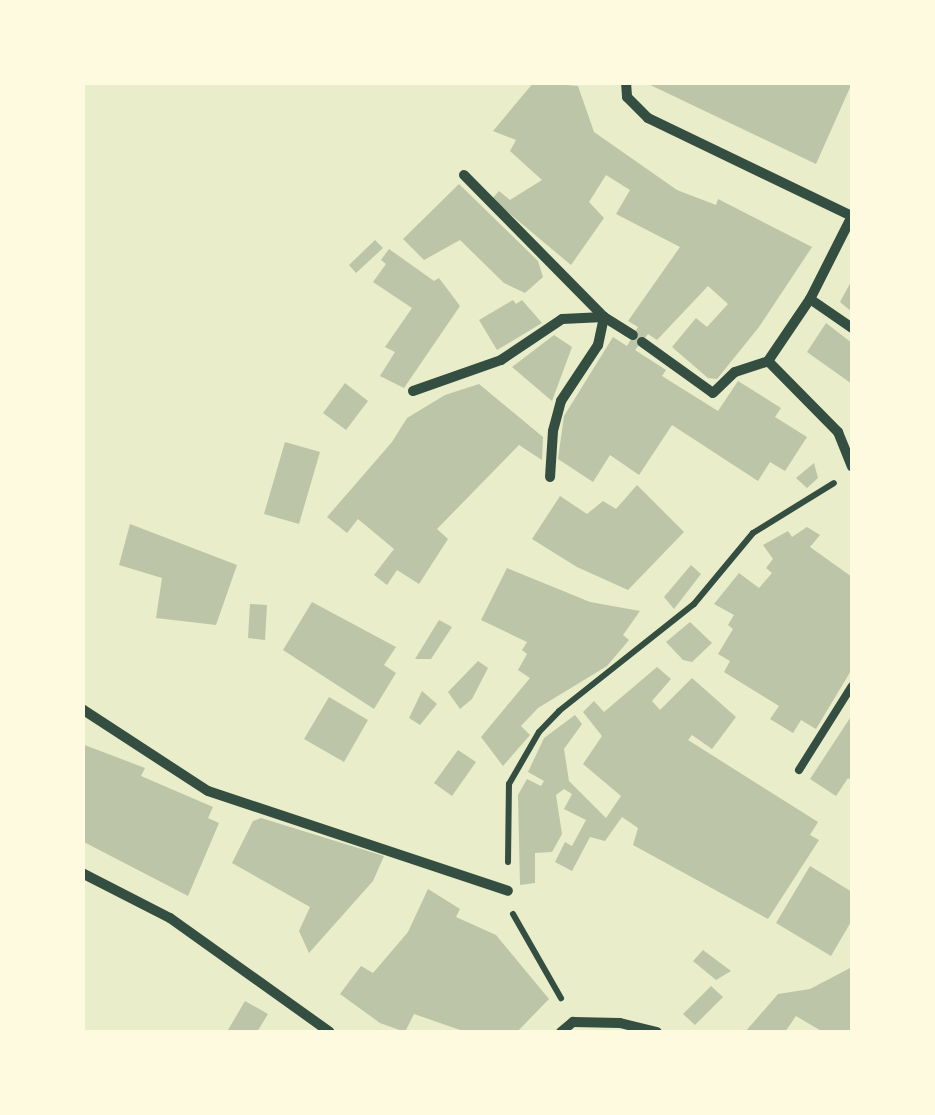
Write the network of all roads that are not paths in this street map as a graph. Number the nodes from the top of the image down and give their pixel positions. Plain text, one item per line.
1 (626, 82) edge
2 (464, 176) dead end
3 (852, 216) edge
4 (810, 298) junction
5 (604, 316) junction
6 (852, 328) edge
7 (768, 361) junction
8 (413, 391) dead end
9 (852, 466) edge
10 (550, 477) dead end
11 (852, 686) edge
12 (82, 709) edge
13 (799, 770) dead end
14 (82, 873) edge
15 (508, 891) road end
16 (330, 1032) edge
17 (562, 1032) edge
18 (658, 1032) edge

1 - 3 street
2 - 5 street
3 - 4 street
4 - 6 street
4 - 7 street
5 - 7 street
5 - 8 street
5 - 10 street
7 - 9 street
11 - 13 lane
12 - 15 street
14 - 16 street
17 - 18 street

